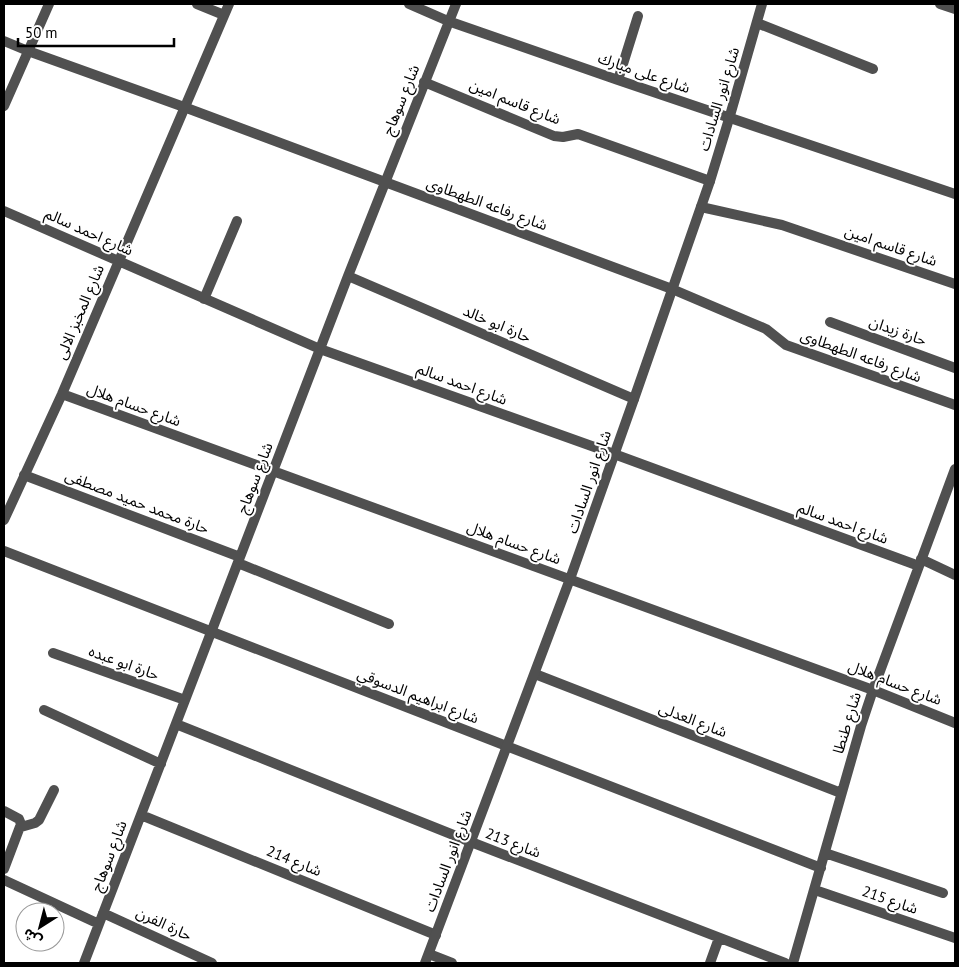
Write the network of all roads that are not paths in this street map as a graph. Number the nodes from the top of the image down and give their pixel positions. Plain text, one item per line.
1 (49, 4) edge
2 (198, 4) edge
3 (228, 4) edge
4 (409, 4) edge
5 (456, 4) edge
6 (762, 4) edge
7 (940, 4) edge
8 (955, 9) edge
9 (224, 15) junction
10 (638, 16) dead end
11 (448, 21) junction
12 (757, 23) junction
13 (4, 41) edge
14 (28, 51) junction
15 (873, 69) dead end
16 (618, 80) junction
17 (424, 82) junction
18 (4, 106) edge
19 (184, 107) junction
20 (730, 119) junction
21 (710, 180) junction
22 (385, 182) junction
23 (955, 194) edge
24 (701, 207) junction
25 (4, 212) edge
26 (237, 221) dead end
27 (118, 261) junction
28 (348, 276) junction
29 (955, 284) edge
30 (672, 289) junction
31 (204, 299) junction
32 (830, 322) dead end
33 (320, 349) junction
34 (955, 368) edge
35 (62, 394) junction
36 (634, 399) junction
37 (955, 405) edge
38 (614, 454) junction
39 (955, 469) edge
40 (273, 471) junction
41 (24, 476) junction
42 (4, 520) edge
43 (4, 551) edge
44 (239, 560) junction
45 (920, 563) junction
46 (955, 575) edge
47 (570, 579) junction
48 (389, 624) dead end
49 (212, 632) junction
50 (53, 654) dead end
51 (535, 674) junction
52 (873, 690) junction
53 (185, 700) junction
54 (44, 710) dead end
55 (955, 723) edge
56 (176, 724) junction
57 (507, 747) junction
58 (161, 764) junction
59 (54, 790) dead end
60 (841, 793) junction
61 (4, 811) edge
62 (140, 815) junction
63 (21, 827) junction
64 (471, 842) junction
65 (825, 853) junction
66 (821, 868) junction
67 (4, 869) edge
68 (4, 880) edge
69 (815, 890) junction
70 (943, 894) dead end
71 (103, 913) junction
72 (99, 924) junction
73 (436, 935) junction
74 (719, 938) junction
75 (955, 938) edge
76 (427, 958) edge
77 (84, 963) edge
78 (212, 963) edge
79 (452, 963) edge
80 (710, 963) edge
81 (785, 963) edge
82 (794, 963) edge

1 - 14 street
2 - 9 street
3 - 9 street, شارع المخبز الالى
4 - 11 street, شارع على مبارك
5 - 11 street, شارع سوهاج
6 - 12 street, شارع انور السادات
7 - 8 street
9 - 19 street, شارع المخبز الالى
10 - 16 street
11 - 16 street, شارع على مبارك
11 - 17 street, شارع سوهاج
12 - 15 street
12 - 20 street, شارع انور السادات
13 - 14 street, شارع رفاعه الطهطاوى
14 - 18 street
14 - 19 street, شارع رفاعه الطهطاوى
16 - 20 street, شارع على مبارك
17 - 21 street, شارع قاسم امين
17 - 22 street, شارع سوهاج
19 - 22 street, شارع رفاعه الطهطاوى
19 - 27 street, شارع المخبز الالى
20 - 21 street, شارع انور السادات
20 - 23 street, شارع على مبارك
21 - 24 street, شارع انور السادات
22 - 28 street, شارع سوهاج
22 - 30 street, شارع رفاعه الطهطاوى
24 - 29 street, شارع قاسم امين
24 - 30 street, شارع انور السادات
25 - 27 street, شارع احمد سالم
26 - 31 street
27 - 31 street, شارع احمد سالم
27 - 35 street, شارع المخبز الالى
28 - 33 street, شارع سوهاج
28 - 36 street, حارة ابو خالد
30 - 36 street, شارع انور السادات
30 - 37 street, شارع رفاعه الطهطاوى
31 - 33 street, شارع احمد سالم
32 - 34 street, حارة زيدان
33 - 38 street, شارع احمد سالم
33 - 40 street, شارع سوهاج
35 - 40 street, شارع حسام هلال
35 - 41 street, شارع المخبز الالى
36 - 38 street, شارع انور السادات
38 - 45 street, شارع احمد سالم
38 - 47 street, شارع انور السادات
39 - 45 street, شارع طنطا
40 - 44 street, شارع سوهاج
40 - 47 street, شارع حسام هلال
41 - 42 street, شارع المخبز الالى
41 - 44 street, حارة محمد حميد مصطفى
43 - 49 street, شارع ابراهيم الدسوقي
44 - 48 street, حارة محمد حميد مصطفى
44 - 49 street, شارع سوهاج
45 - 46 street, شارع احمد سالم
45 - 52 street, شارع طنطا
47 - 51 street, شارع انور السادات
47 - 52 street, شارع حسام هلال
49 - 53 street, شارع سوهاج
49 - 57 street, شارع ابراهيم الدسوقي
50 - 53 street, حارة ابو عبده
51 - 57 street, شارع انور السادات
51 - 60 street, شارع العدلى
52 - 55 street, شارع حسام هلال
52 - 60 street, شارع طنطا
53 - 56 street, شارع سوهاج
54 - 58 street
56 - 58 street, شارع سوهاج
56 - 64 street, شارع 213
57 - 64 street, شارع انور السادات
57 - 66 street, شارع ابراهيم الدسوقي
58 - 62 street, شارع سوهاج
59 - 63 street
60 - 65 street, شارع طنطا
61 - 63 street
62 - 71 street, شارع سوهاج
62 - 73 street, شارع 214
63 - 67 street
64 - 73 street, شارع انور السادات
64 - 74 street, شارع 213
65 - 66 street, شارع طنطا
65 - 70 street
66 - 69 street, شارع طنطا
68 - 72 street
69 - 75 street, شارع 215
69 - 82 street, شارع طنطا
71 - 72 street, شارع سوهاج
71 - 78 street, حارة الفرن
72 - 77 street, شارع سوهاج
73 - 76 street, شارع انور السادات
74 - 80 street
74 - 81 street, شارع 213
76 - 79 street

